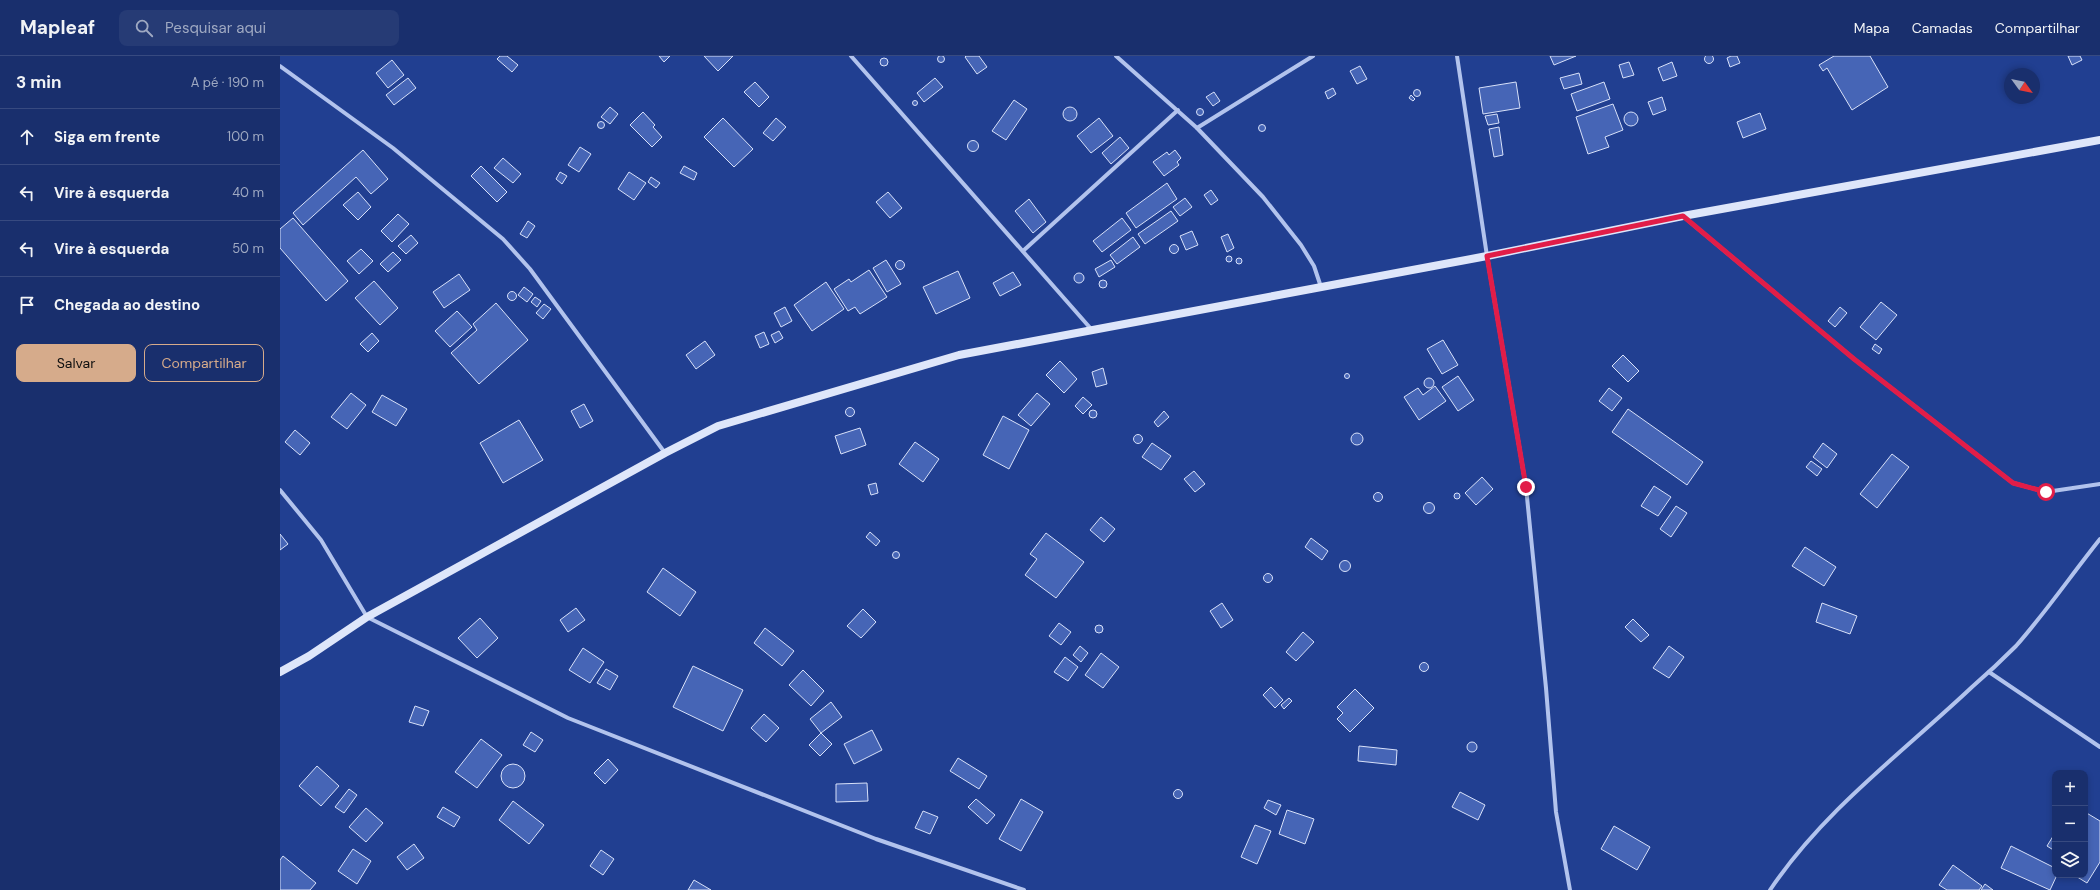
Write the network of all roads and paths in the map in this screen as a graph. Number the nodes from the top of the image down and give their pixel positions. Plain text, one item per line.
1 (851, 56) edge
2 (1116, 56) edge
3 (1313, 56) edge
4 (1458, 56) edge
5 (280, 66) edge
6 (1178, 110) junction
7 (1197, 128) junction
8 (2100, 140) edge
9 (1683, 216) junction
10 (1023, 251) junction
11 (1487, 256) junction
12 (1321, 287) junction
13 (1092, 330) junction
14 (665, 453) junction
15 (2100, 484) edge
16 (280, 490) edge
17 (2100, 539) edge
18 (367, 617) junction
19 (280, 672) edge
20 (1989, 672) junction
21 (2100, 747) edge
22 (1024, 890) edge
23 (1570, 890) edge
24 (1770, 890) edge

1 - 10 street
2 - 6 street
3 - 7 street
4 - 11 street
5 - 14 street
6 - 7 street
6 - 10 street
7 - 12 street
8 - 9 main road
9 - 11 main road
9 - 15 street
10 - 13 street
11 - 12 main road
11 - 23 street
12 - 13 main road
13 - 14 main road
14 - 18 main road
16 - 18 street
17 - 20 street
18 - 19 main road
18 - 22 street
20 - 21 street
20 - 24 street

